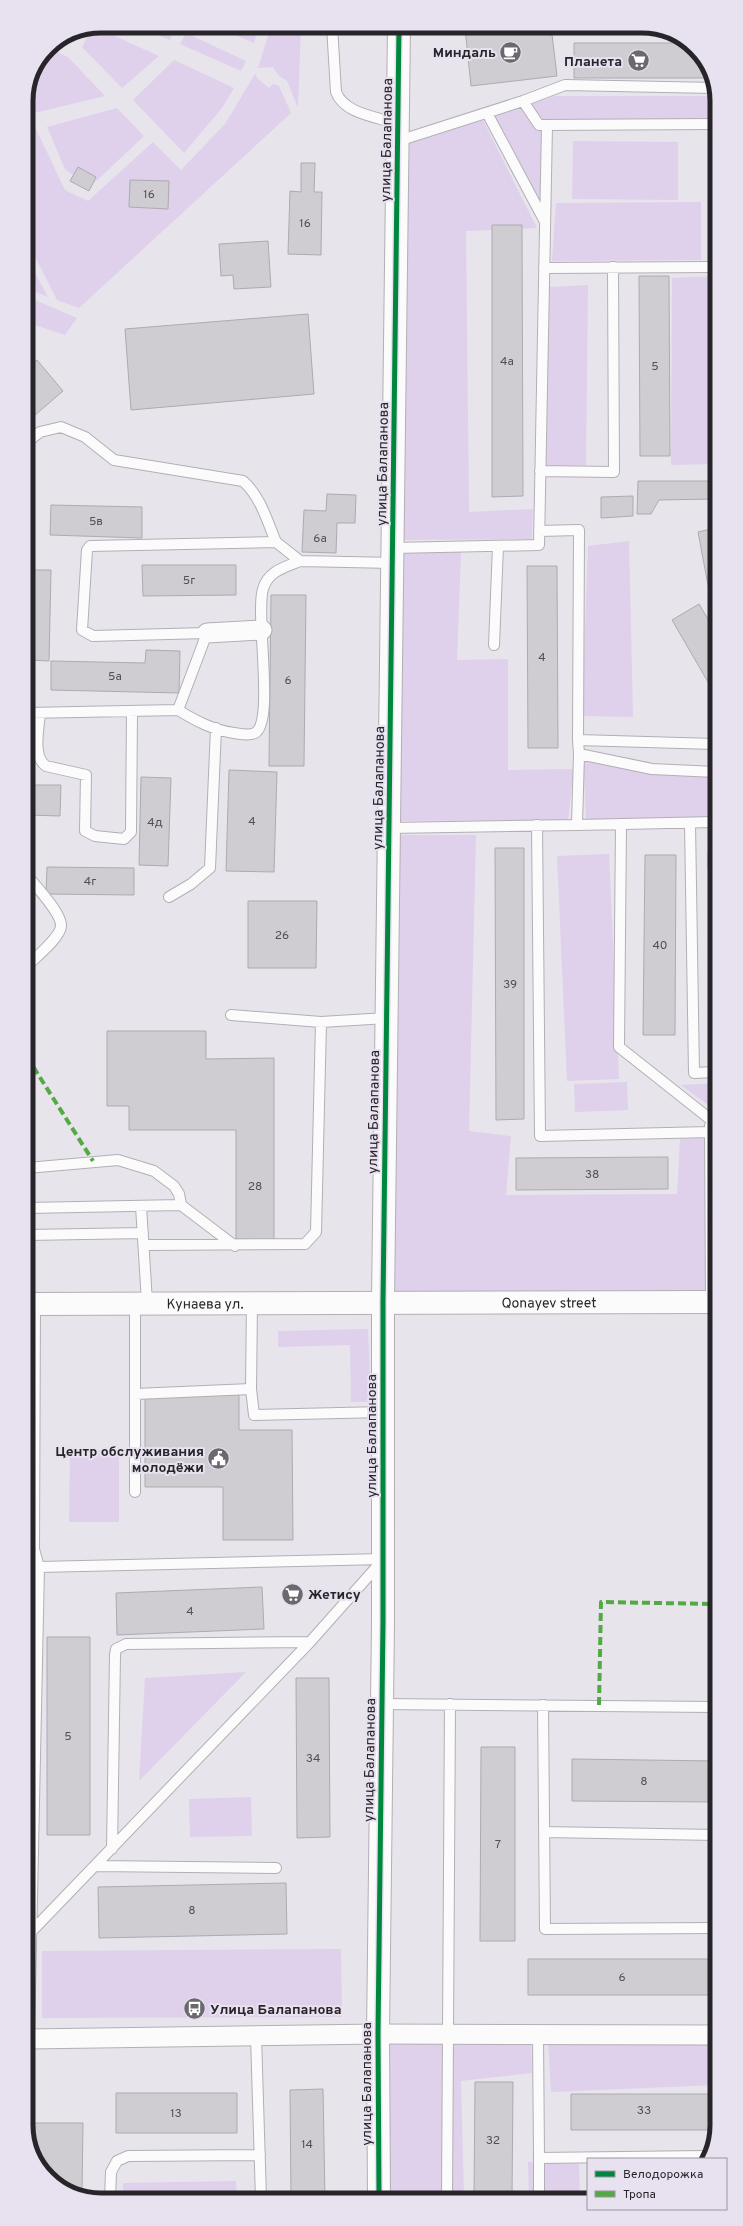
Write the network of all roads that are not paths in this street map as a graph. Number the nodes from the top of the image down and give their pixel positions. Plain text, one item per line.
1 (332, 33) edge
2 (399, 33) edge
3 (709, 88) edge
4 (523, 101) junction
5 (487, 113) junction
6 (710, 124) edge
7 (547, 125) junction
8 (398, 132) junction
9 (545, 222) junction
10 (613, 267) junction
11 (710, 267) edge
12 (544, 268) junction
13 (33, 437) edge
14 (540, 471) junction
15 (539, 531) junction
16 (276, 542) junction
17 (498, 546) junction
18 (393, 556) junction
19 (300, 561) junction
20 (262, 630) junction
21 (207, 633) junction
22 (494, 645) dead end
23 (178, 710) junction
24 (132, 711) junction
25 (33, 713) edge
26 (40, 713) junction
27 (216, 728) junction
28 (578, 740) junction
29 (710, 744) edge
30 (579, 754) junction
31 (710, 772) edge
32 (710, 822) edge
33 (690, 823) junction
34 (621, 824) junction
35 (537, 825) junction
36 (577, 825) junction
37 (389, 828) junction
38 (33, 883) edge
39 (169, 897) dead end
40 (33, 960) edge
41 (231, 1015) dead end
42 (387, 1018) junction
43 (321, 1022) junction
44 (710, 1072) edge
45 (710, 1117) edge
46 (710, 1132) edge
47 (33, 1167) edge
48 (181, 1205) junction
49 (141, 1206) junction
50 (33, 1208) edge
51 (143, 1234) junction
52 (33, 1235) edge
53 (144, 1245) junction
54 (235, 1246) junction
55 (141, 1302) junction
56 (252, 1302) junction
57 (383, 1302) junction
58 (710, 1302) edge
59 (33, 1304) edge
60 (251, 1390) junction
61 (135, 1394) junction
62 (383, 1412) junction
63 (33, 1426) edge
64 (135, 1492) dead end
65 (383, 1559) junction
66 (39, 1567) junction
67 (33, 1589) edge
68 (38, 1589) junction
69 (310, 1642) junction
70 (382, 1704) junction
71 (450, 1704) junction
72 (543, 1705) junction
73 (710, 1707) edge
74 (544, 1832) junction
75 (33, 1834) edge
76 (710, 1835) edge
77 (112, 1849) junction
78 (96, 1866) junction
79 (276, 1868) dead end
80 (710, 1928) edge
81 (33, 1930) edge
82 (378, 2034) junction
83 (449, 2035) junction
84 (538, 2035) junction
85 (710, 2035) edge
86 (256, 2036) junction
87 (33, 2039) edge
88 (260, 2155) junction
89 (702, 2156) edge
90 (539, 2158) junction
91 (110, 2193) edge
92 (261, 2193) edge
93 (379, 2193) edge
94 (447, 2193) edge
95 (539, 2193) edge

1 - 8 lane
2 - 8 street, улица Балапанова
3 - 4 lane
4 - 5 lane
4 - 7 lane
5 - 8 lane
5 - 9 lane
6 - 7 lane
7 - 9 lane
8 - 18 street, улица Балапанова
9 - 12 lane
10 - 11 lane
10 - 12 lane
10 - 14 lane
12 - 14 lane
13 - 16 lane
14 - 15 lane
15 - 17 lane
15 - 28 lane
16 - 19 lane
16 - 21 lane
17 - 18 lane
17 - 22 lane
18 - 19 lane
18 - 37 street, улица Балапанова
19 - 20 lane
20 - 21 street
20 - 27 lane
21 - 23 lane
23 - 24 lane
23 - 27 lane
24 - 26 lane
24 - 26 lane
25 - 26 lane
27 - 39 lane
28 - 29 lane
28 - 30 lane
30 - 31 lane
30 - 36 lane
32 - 33 lane
33 - 34 lane
33 - 44 lane
34 - 36 lane
34 - 45 lane
35 - 36 lane
35 - 37 lane
35 - 46 lane
37 - 42 street, улица Балапанова
38 - 40 lane
41 - 43 lane
42 - 43 lane
42 - 57 street, улица Балапанова
43 - 54 lane
47 - 48 lane
48 - 49 lane
48 - 54 lane
49 - 50 lane
49 - 51 lane
51 - 52 lane
51 - 53 lane
53 - 54 lane
53 - 55 lane
55 - 56 street, Кунаева ул.
55 - 59 street, Кунаева ул.
55 - 61 lane
56 - 57 street, Кунаева ул.
56 - 60 lane
57 - 58 street, Qonayev street
57 - 62 street, улица Балапанова
60 - 61 lane
60 - 62 lane
61 - 64 lane
62 - 65 street, улица Балапанова
63 - 66 lane
65 - 66 lane
65 - 69 lane
65 - 70 street, улица Балапанова
66 - 68 lane
67 - 68 lane
68 - 75 lane
69 - 77 lane
69 - 77 lane
70 - 71 lane
70 - 82 street, улица Балапанова
71 - 72 lane
71 - 83 lane
72 - 73 lane
72 - 74 lane
74 - 76 lane
74 - 80 lane
77 - 78 lane
78 - 79 lane
78 - 81 lane
82 - 83 street
82 - 86 street
82 - 93 street, улица Балапанова
83 - 84 street
83 - 94 lane
84 - 85 street
84 - 90 lane
86 - 87 street
86 - 88 lane
88 - 91 lane
88 - 92 lane
89 - 90 lane
90 - 95 lane

